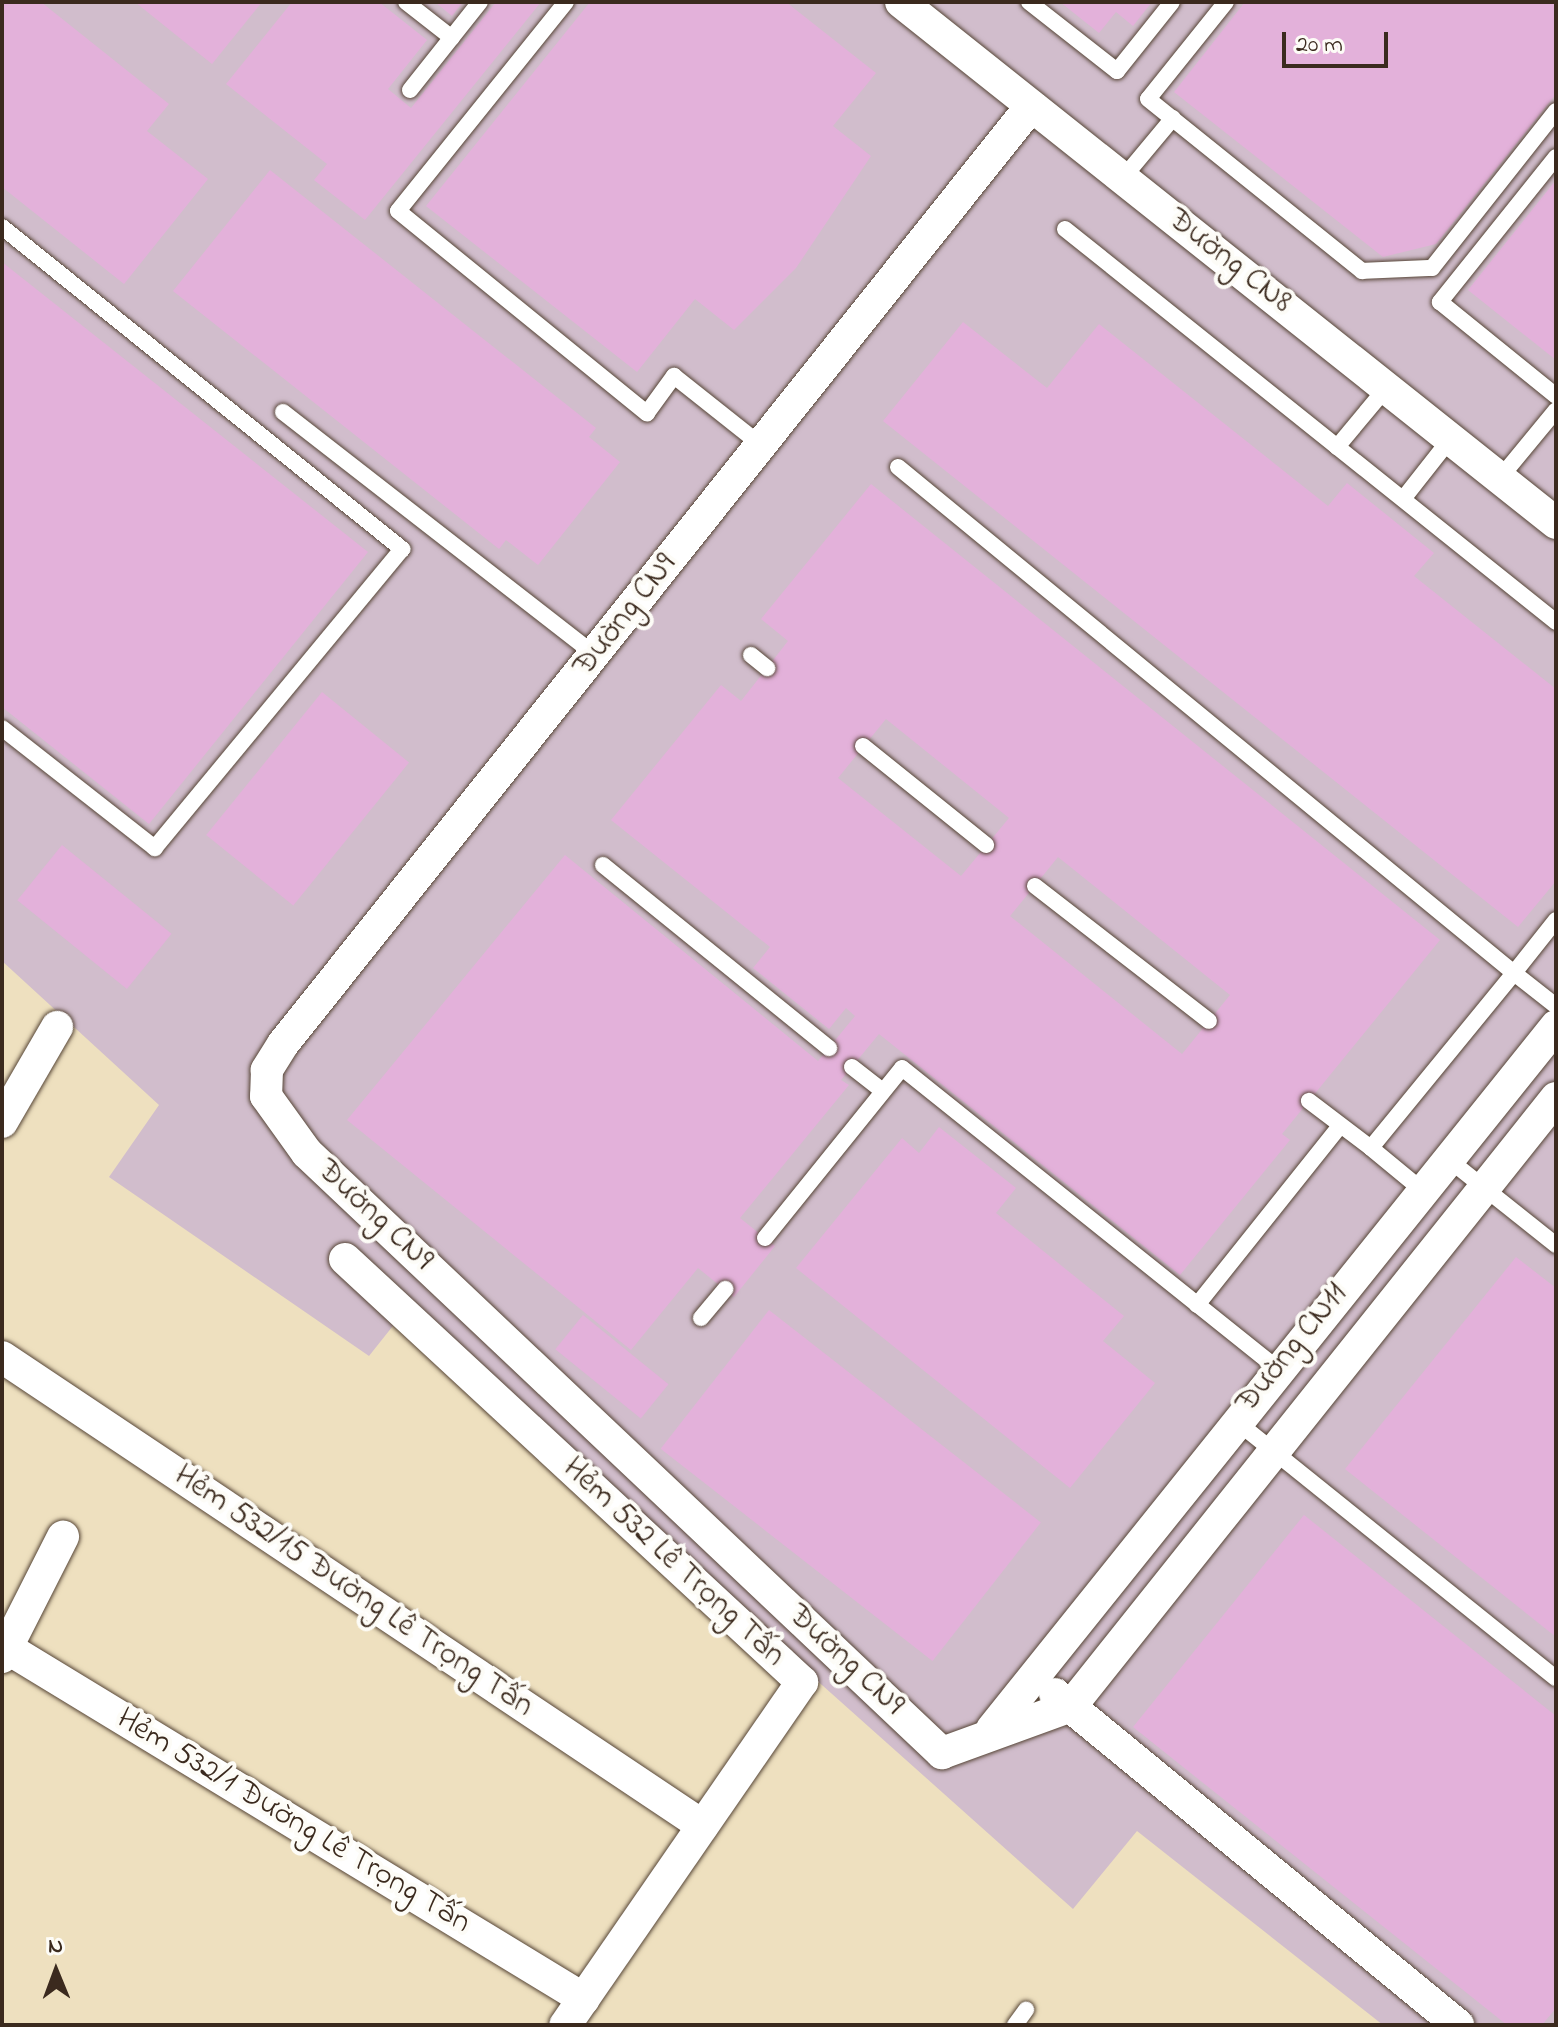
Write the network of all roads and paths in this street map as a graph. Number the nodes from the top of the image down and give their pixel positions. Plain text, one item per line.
1 (406, 2) edge
2 (480, 2) edge
3 (566, 2) edge
4 (901, 2) edge
5 (1029, 2) edge
6 (1172, 2) edge
7 (1226, 2) edge
8 (452, 38) junction
9 (410, 90) dead end
10 (1031, 106) junction
11 (1556, 111) edge
12 (1173, 118) junction
13 (1556, 157) edge
14 (1123, 178) junction
15 (2, 227) edge
16 (1065, 229) dead end
17 (1387, 387) junction
18 (1556, 396) edge
19 (1556, 410) edge
20 (283, 412) dead end
21 (1451, 438) junction
22 (761, 445) junction
23 (1337, 447) junction
24 (898, 467) dead end
25 (1500, 478) junction
26 (1403, 499) junction
27 (1556, 523) edge
28 (1556, 622) edge
29 (595, 655) junction
30 (751, 655) dead end
31 (767, 668) dead end
32 (2, 728) edge
33 (863, 746) dead end
34 (986, 845) dead end
35 (603, 865) dead end
36 (1035, 886) dead end
37 (1556, 920) edge
38 (1514, 973) junction
39 (1556, 1006) edge
40 (1209, 1021) dead end
41 (1556, 1026) edge
42 (57, 1027) dead end
43 (829, 1048) dead end
44 (852, 1067) dead end
45 (883, 1091) junction
46 (1556, 1098) edge
47 (1309, 1101) dead end
48 (2, 1122) edge
49 (1340, 1126) junction
50 (1371, 1148) junction
51 (1448, 1159) junction
52 (1485, 1187) junction
53 (1422, 1190) junction
54 (765, 1238) dead end
55 (1556, 1245) edge
56 (345, 1259) dead end
57 (725, 1289) dead end
58 (1197, 1305) junction
59 (701, 1318) dead end
60 (2, 1357) edge
61 (1277, 1368) junction
62 (1235, 1420) junction
63 (1272, 1450) junction
64 (63, 1537) dead end
65 (4, 1650) edge
66 (1034, 1677) junction
67 (1556, 1678) edge
68 (1071, 1706) junction
69 (992, 1729) junction
70 (703, 1826) junction
71 (1026, 2010) dead end
72 (574, 2012) edge
73 (1015, 2025) edge
74 (1458, 2025) edge

1 - 8 lane
2 - 8 lane
3 - 22 lane
4 - 10 street, Đường CN8
5 - 6 lane
7 - 12 lane
8 - 9 lane
10 - 14 street, Đường CN8
10 - 22 street, Đường CN9
11 - 12 lane
12 - 14 lane
13 - 18 lane
14 - 17 street, Đường CN8
15 - 32 lane
16 - 23 lane
17 - 21 street, Đường CN8
17 - 23 lane
19 - 25 lane
20 - 29 lane
21 - 25 street, Đường CN8
21 - 26 lane
22 - 29 street, Đường CN9
23 - 26 lane
24 - 38 lane
25 - 27 street, Đường CN8
26 - 28 lane
29 - 69 street, Đường CN9
30 - 31 lane
33 - 34 lane
35 - 43 lane
36 - 40 lane
37 - 38 lane
38 - 39 lane
38 - 50 lane
41 - 51 street, Đường CN11
42 - 48 street
44 - 45 lane
45 - 54 lane
45 - 58 lane
46 - 52 street, Đường CN11
47 - 49 lane
49 - 50 lane
49 - 58 lane
50 - 53 lane
51 - 52 lane
51 - 53 street, Đường CN11
52 - 55 lane
52 - 63 street, Đường CN11
53 - 61 street, Đường CN11
56 - 70 street, Hẻm 532 Lê Trọng Tấn
57 - 59 lane
58 - 61 lane
60 - 70 street, Hẻm 532/15 Đường Lê Trọng Tấn
61 - 62 street, Đường CN11
62 - 63 lane
62 - 66 street, Đường CN11
63 - 67 lane
63 - 68 street, Đường CN11
64 - 65 street
65 - 72 street, Hẻm 532/1 Đường Lê Trọng Tấn
66 - 68 street
66 - 69 street, Đường CN11
68 - 69 street, Đường CN9
68 - 74 street
70 - 72 street, Hẻm 532 Lê Trọng Tấn
71 - 73 lane

